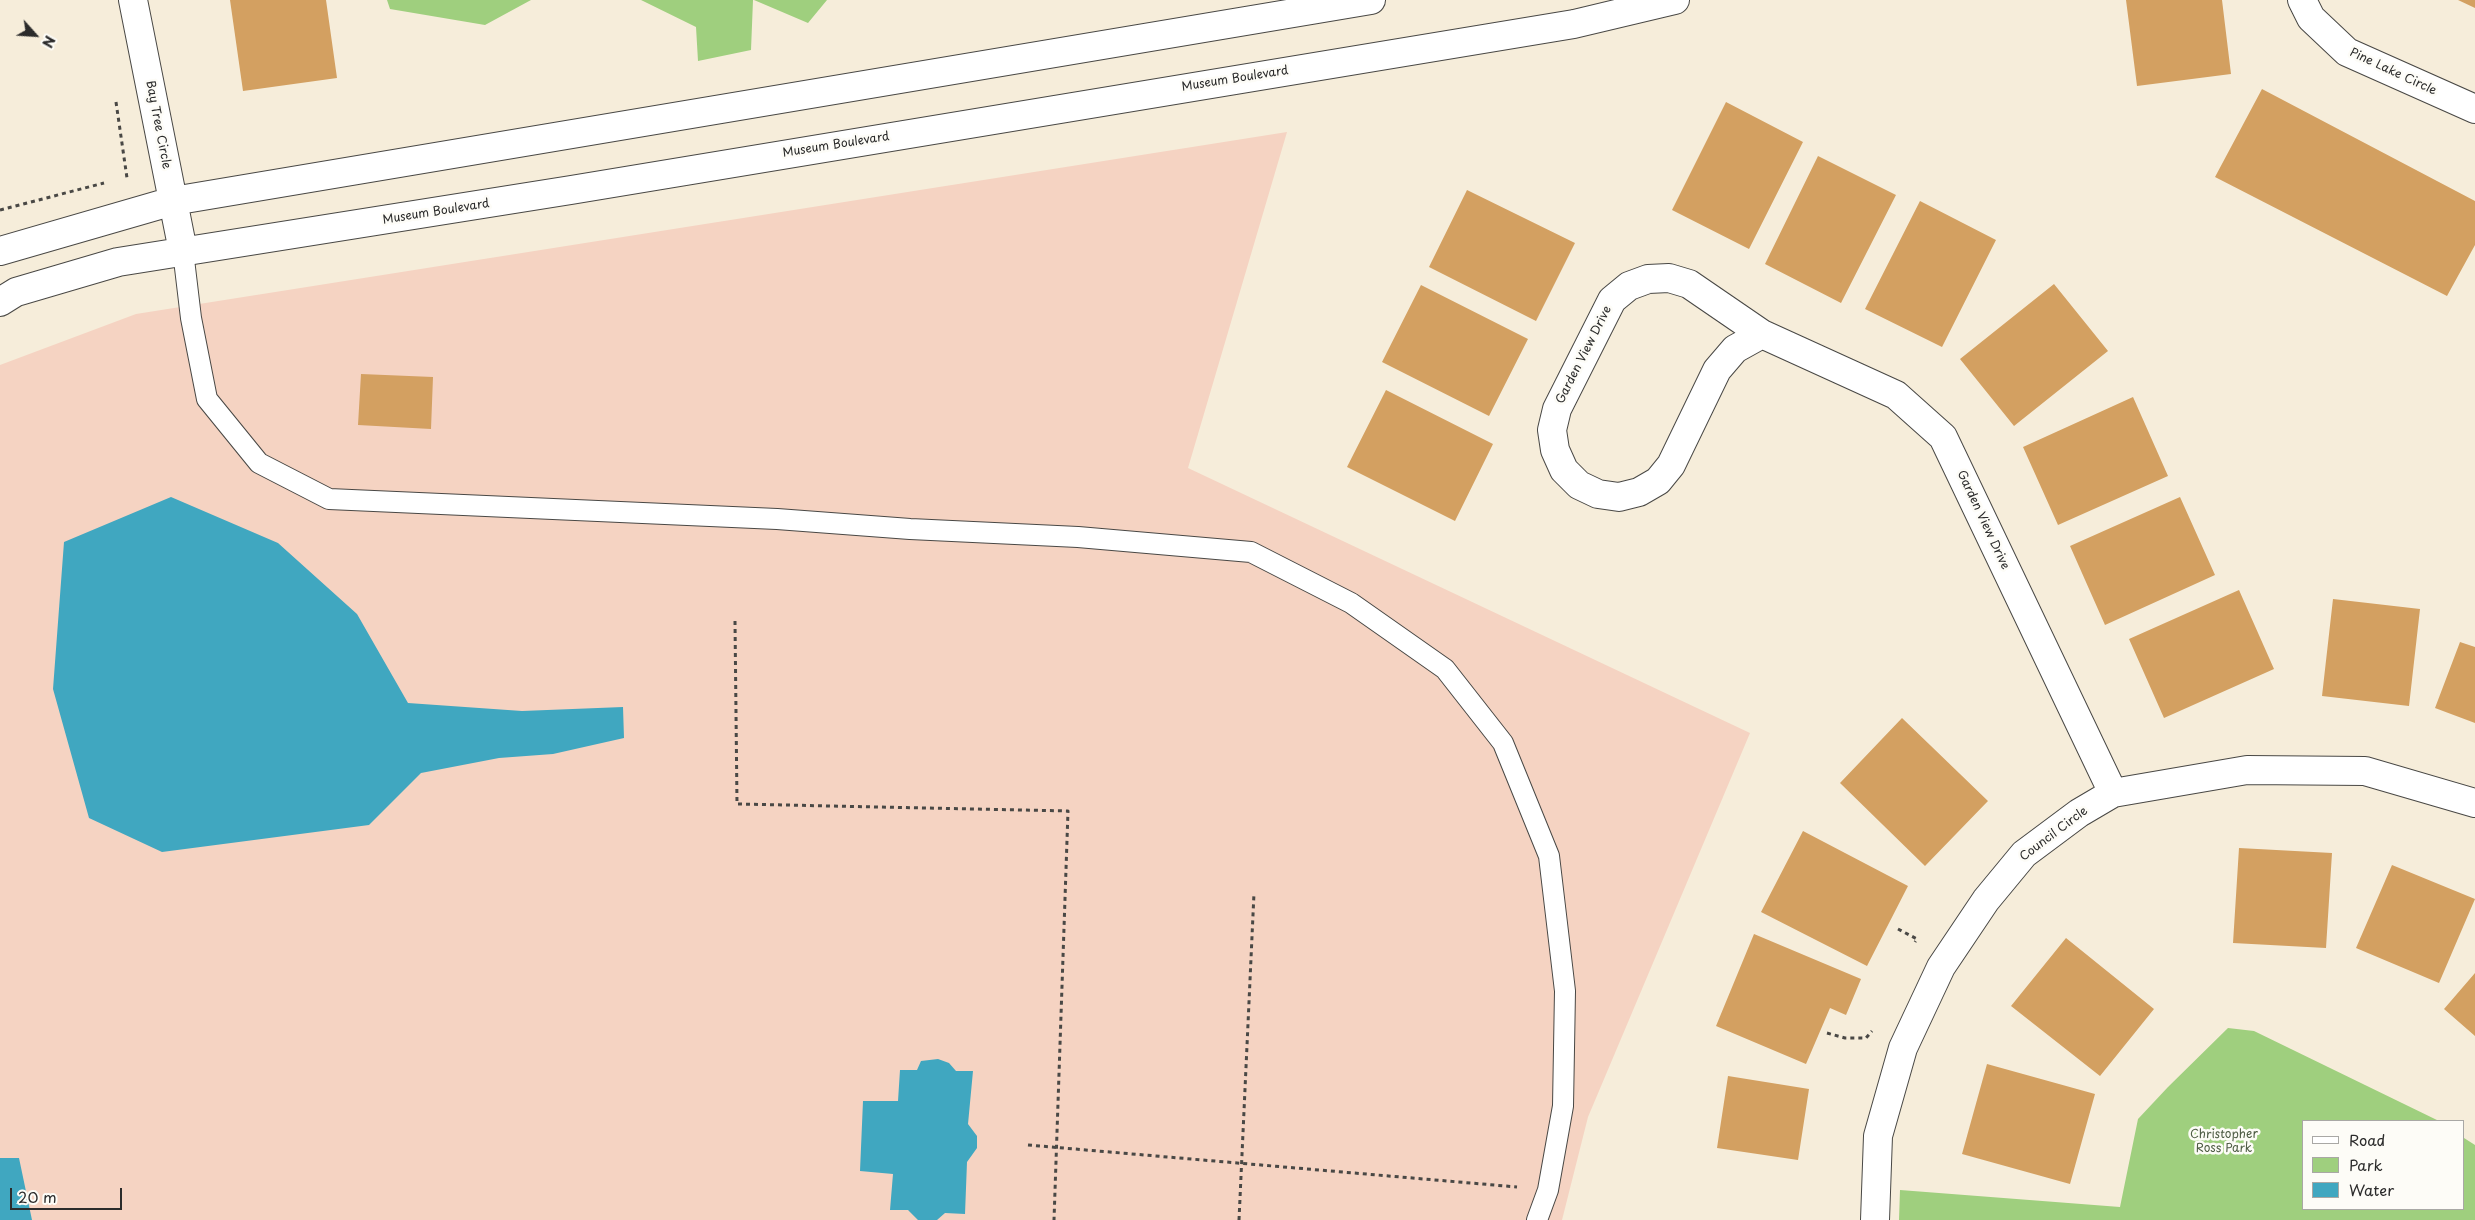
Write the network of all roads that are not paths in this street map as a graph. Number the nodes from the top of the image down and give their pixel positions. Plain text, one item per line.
1 (133, 0) edge
2 (1371, 0) edge
3 (1675, 0) edge
4 (2302, 0) edge
5 (2475, 109) edge
6 (174, 201) junction
7 (0, 250) edge
8 (184, 251) junction
9 (0, 302) edge
10 (1762, 334) junction
11 (2113, 792) junction
12 (2475, 803) edge
13 (1537, 1220) edge
14 (1875, 1220) edge

1 - 6 street, Bay Tree Circle
2 - 6 street
3 - 8 street, Museum Boulevard
4 - 5 street, Pine Lake Circle
6 - 7 street
6 - 8 street, Bay Tree Circle
8 - 9 street, Museum Boulevard
8 - 13 lane
10 - 10 street, Garden View Drive
10 - 11 street, Garden View Drive
11 - 12 street, Council Circle
11 - 14 street, Council Circle

